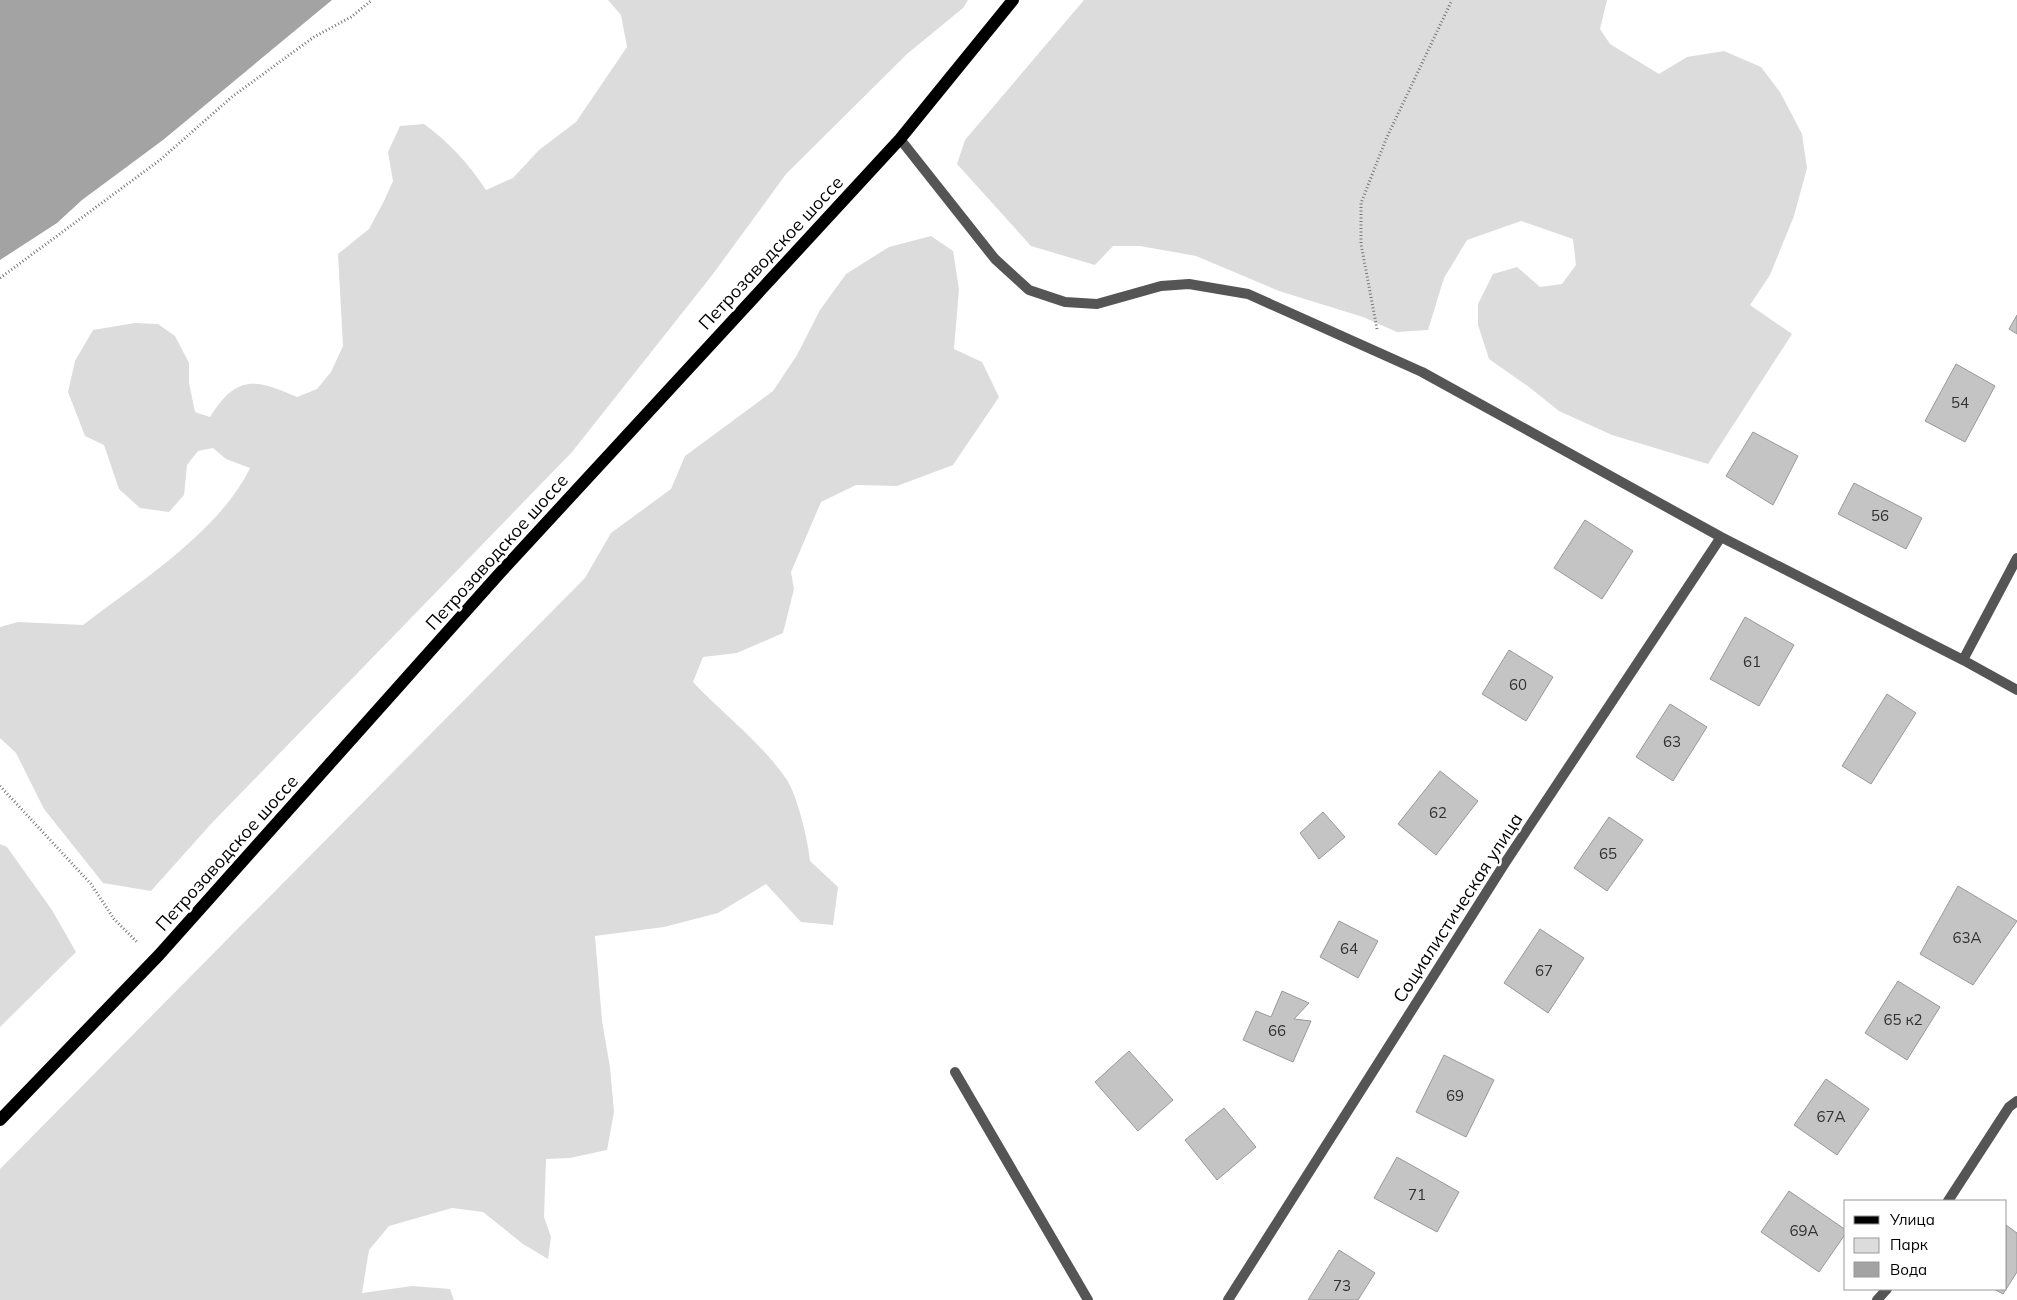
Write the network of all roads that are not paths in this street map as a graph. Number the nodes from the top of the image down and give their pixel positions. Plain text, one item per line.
1 (1014, 0) edge
2 (900, 139) junction
3 (1721, 536) junction
4 (2017, 558) edge
5 (1963, 660) junction
6 (2017, 690) edge
7 (955, 1072) dead end
8 (2017, 1101) edge
9 (0, 1120) edge
10 (1949, 1200) edge
11 (1886, 1290) edge
12 (1088, 1300) edge
13 (1228, 1300) edge
14 (1877, 1300) edge

1 - 2 main road, Петрозаводское шоссе
2 - 3 street
2 - 9 main road, Петрозаводское шоссе
3 - 5 street
3 - 13 street, Социалистическая улица
4 - 5 street
5 - 6 street
7 - 12 street
8 - 10 street
11 - 14 street

